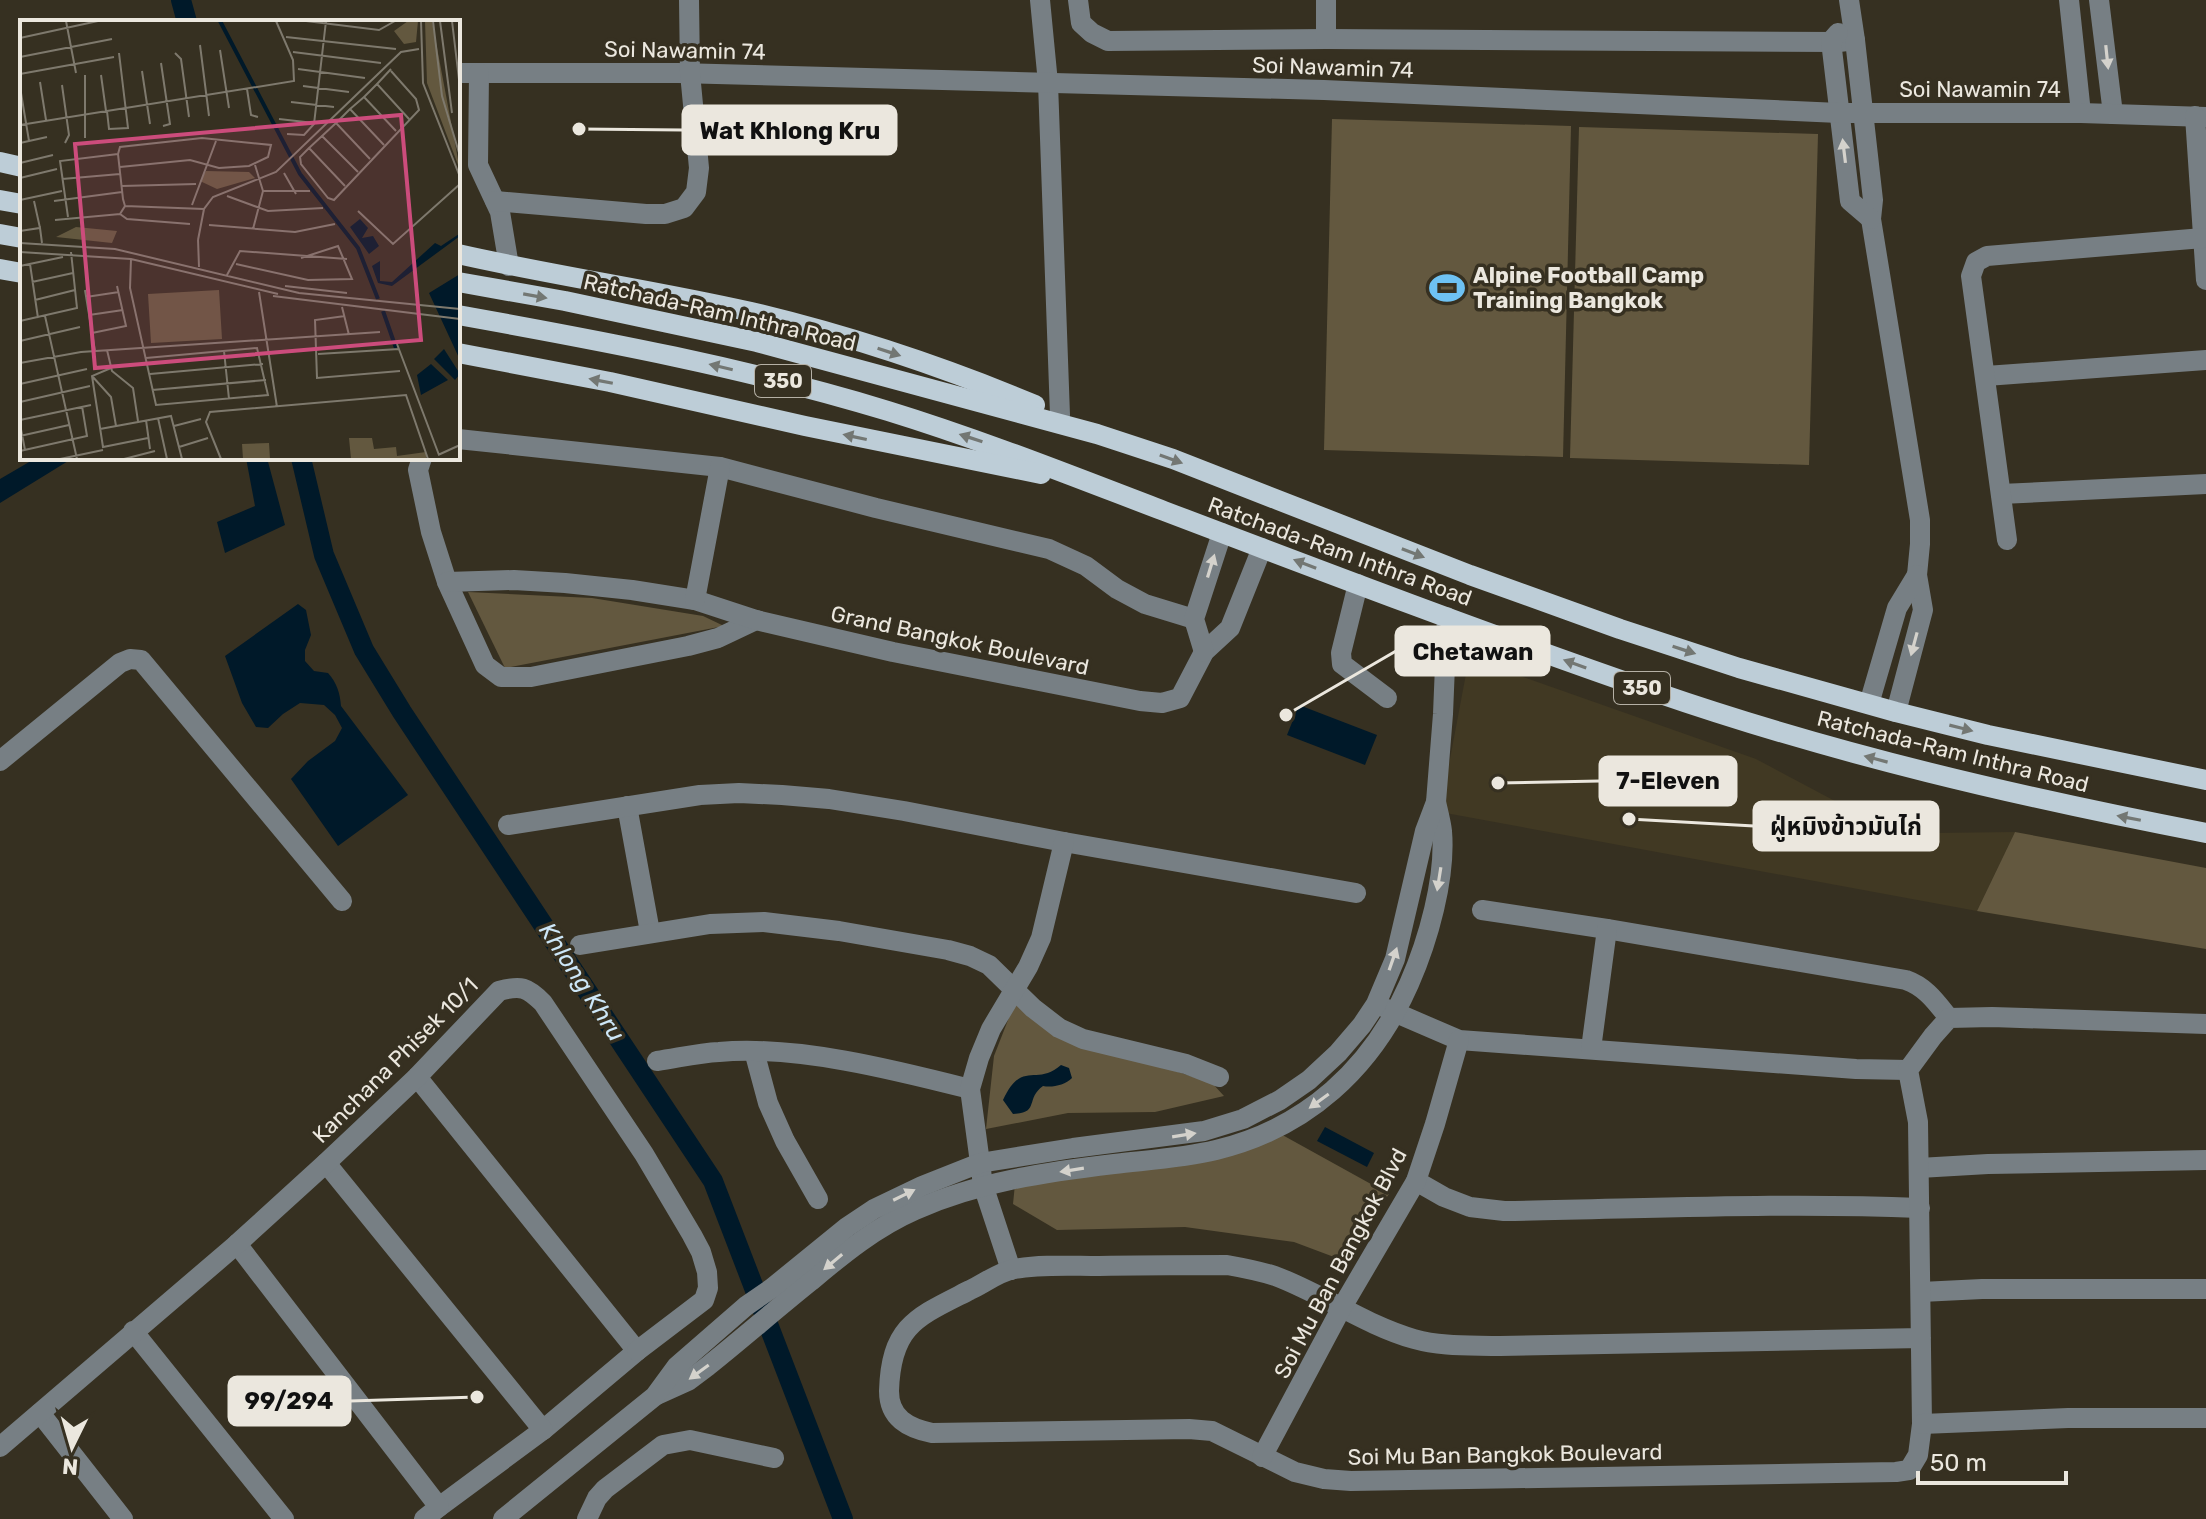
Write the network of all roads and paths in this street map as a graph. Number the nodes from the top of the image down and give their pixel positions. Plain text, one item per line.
1 (689, 0) edge
2 (1040, 0) edge
3 (1078, 0) edge
4 (1326, 0) edge
5 (2069, 0) edge
6 (2099, 0) edge
7 (1850, 8) edge
8 (1326, 39) junction
9 (1855, 40) junction
10 (1831, 42) junction
11 (468, 73) edge
12 (690, 73) junction
13 (1048, 83) junction
14 (1839, 113) junction
15 (1864, 113) junction
16 (2081, 113) junction
17 (2113, 114) junction
18 (2201, 116) edge
19 (0, 200) edge
20 (495, 201) junction
21 (20, 204) edge
22 (1871, 219) junction
23 (0, 234) edge
24 (20, 238) edge
25 (2203, 238) junction
26 (460, 254) edge
27 (509, 266) junction
28 (2206, 280) edge
29 (460, 282) edge
30 (460, 315) edge
31 (460, 353) edge
32 (2206, 360) edge
33 (1986, 376) junction
34 (1060, 415) junction
35 (1097, 434) junction
36 (460, 439) edge
37 (421, 460) edge
38 (720, 467) junction
39 (2206, 484) edge
40 (1096, 486) junction
41 (2001, 494) junction
42 (1222, 533) junction
43 (2007, 540) dead end
44 (1262, 548) junction
45 (1917, 575) junction
46 (447, 582) junction
47 (1358, 584) junction
48 (695, 600) junction
49 (1447, 617) junction
50 (1194, 619) junction
51 (756, 620) junction
52 (1204, 652) junction
53 (1387, 698) dead end
54 (1869, 704) junction
55 (1896, 712) junction
56 (0, 761) edge
57 (2206, 780) edge
58 (1436, 802) junction
59 (627, 806) junction
60 (508, 825) dead end
61 (2206, 833) edge
62 (1064, 842) junction
63 (1356, 893) dead end
64 (342, 901) dead end
65 (1482, 910) dead end
66 (1607, 929) junction
67 (650, 932) junction
68 (580, 945) dead end
69 (1015, 989) junction
70 (1376, 1004) junction
71 (1396, 1013) junction
72 (1949, 1018) junction
73 (2206, 1024) edge
74 (1459, 1040) junction
75 (1591, 1049) junction
76 (754, 1051) junction
77 (657, 1061) dead end
78 (1908, 1070) junction
79 (417, 1077) junction
80 (1219, 1077) dead end
81 (970, 1089) junction
82 (2206, 1160) edge
83 (326, 1163) junction
84 (980, 1163) junction
85 (1919, 1168) junction
86 (1416, 1181) junction
87 (983, 1185) junction
88 (818, 1199) dead end
89 (1920, 1208) junction
90 (237, 1244) junction
91 (1011, 1270) junction
92 (2206, 1289) edge
93 (1921, 1292) junction
94 (778, 1295) junction
95 (1341, 1309) junction
96 (133, 1331) junction
97 (1921, 1338) junction
98 (637, 1351) junction
99 (655, 1396) junction
100 (40, 1413) junction
101 (2206, 1418) edge
102 (1922, 1424) junction
103 (543, 1430) junction
104 (0, 1447) edge
105 (1262, 1457) junction
106 (774, 1458) dead end
107 (432, 1513) edge
108 (123, 1519) edge
109 (284, 1519) edge
110 (503, 1519) edge
111 (587, 1519) edge

1 - 12 street
2 - 13 street
3 - 8 street
4 - 8 street
5 - 16 street
6 -> 17 street
7 - 9 street
7 - 10 street
8 - 10 street
9 - 10 street
9 - 15 street
10 - 14 street
11 - 12 street, Soi Nawamin 74
11 - 20 street
12 - 13 street, Soi Nawamin 74
12 - 20 street
13 - 14 street, Soi Nawamin 74
13 - 34 street
14 - 15 street, Soi Nawamin 74
22 -> 14 street
15 - 16 street, Soi Nawamin 74
15 - 22 street
16 - 17 street, Soi Nawamin 74
17 - 18 street, Soi Nawamin 74
18 - 25 street
19 - 21 main road
20 - 27 street
22 - 45 street
23 - 24 main road
25 - 28 street
25 - 33 street
26 - 27 main road
27 -> 34 main road
29 -> 35 main road, Ratchada-Ram Inthra Road / 350
40 -> 30 main road, Ratchada-Ram Inthra Road / 350
40 -> 31 main road
32 - 33 street
33 - 41 street
34 - 35 main road
35 -> 54 main road, Ratchada-Ram Inthra Road / 350
36 - 38 street
37 - 46 street
38 - 48 street
38 - 50 street
39 - 41 street
40 - 42 main road, Ratchada-Ram Inthra Road / 350
41 - 43 street
42 - 44 main road, Ratchada-Ram Inthra Road / 350
50 -> 42 street
47 -> 44 main road, Ratchada-Ram Inthra Road / 350
44 - 52 street, Grand Bangkok Boulevard
45 - 54 street
45 -> 55 street
46 - 48 street, Grand Bangkok Boulevard
46 - 51 street
47 - 49 main road, Ratchada-Ram Inthra Road / 350
47 - 53 street
48 - 51 street, Grand Bangkok Boulevard
49 - 58 street
61 -> 49 main road, Ratchada-Ram Inthra Road / 350
50 - 52 street
51 - 52 street, Grand Bangkok Boulevard
54 - 55 main road, Ratchada-Ram Inthra Road / 350
55 -> 57 main road, Ratchada-Ram Inthra Road / 350
56 - 64 street
70 -> 58 street
58 -> 71 street
59 - 60 street
59 - 62 street
59 - 67 street
62 - 63 street
62 - 69 street
65 - 66 street
66 - 72 street
66 - 75 street
67 - 68 street
67 - 69 street
69 - 80 street
69 - 81 street
70 - 71 street
84 -> 70 street
71 - 74 street
71 -> 87 street
72 - 73 street
72 - 78 street
74 - 75 street
74 - 86 street, Soi Mu Ban Bangkok Blvd
75 - 78 street
76 - 77 street
76 - 81 street
76 - 88 street
78 - 85 street, Soi Mu Ban Bangkok Boulevard
79 - 83 street, Kanchana Phisek 10/1
79 - 98 street
79 - 98 street, Kanchana Phisek 10/1
81 - 84 street
82 - 85 street
83 - 90 street, Kanchana Phisek 10/1
83 - 103 street
84 - 87 street
94 -> 84 street
85 - 89 street, Soi Mu Ban Bangkok Boulevard
86 - 89 street
86 - 95 street, Soi Mu Ban Bangkok Blvd
87 - 91 street
87 -> 94 street
89 - 93 street, Soi Mu Ban Bangkok Boulevard
90 - 96 street, Kanchana Phisek 10/1
90 - 107 street
91 - 95 street, Soi Mu Ban Bangkok Boulevard
91 - 105 street, Soi Mu Ban Bangkok Boulevard
92 - 93 street
93 - 97 street, Soi Mu Ban Bangkok Boulevard
94 -> 99 street
94 - 99 street
95 - 97 street, Soi Mu Ban Bangkok Boulevard
95 - 105 street, Soi Mu Ban Bangkok Blvd
96 - 100 street, Kanchana Phisek 10/1
96 - 109 street
97 - 102 street, Soi Mu Ban Bangkok Boulevard
98 - 103 street, Kanchana Phisek 10/1
99 - 110 street
100 - 104 street, Kanchana Phisek 10/1
100 - 108 street
101 - 102 street
102 - 105 street, Soi Mu Ban Bangkok Boulevard
103 - 107 street, Kanchana Phisek 10/1
106 - 111 street

